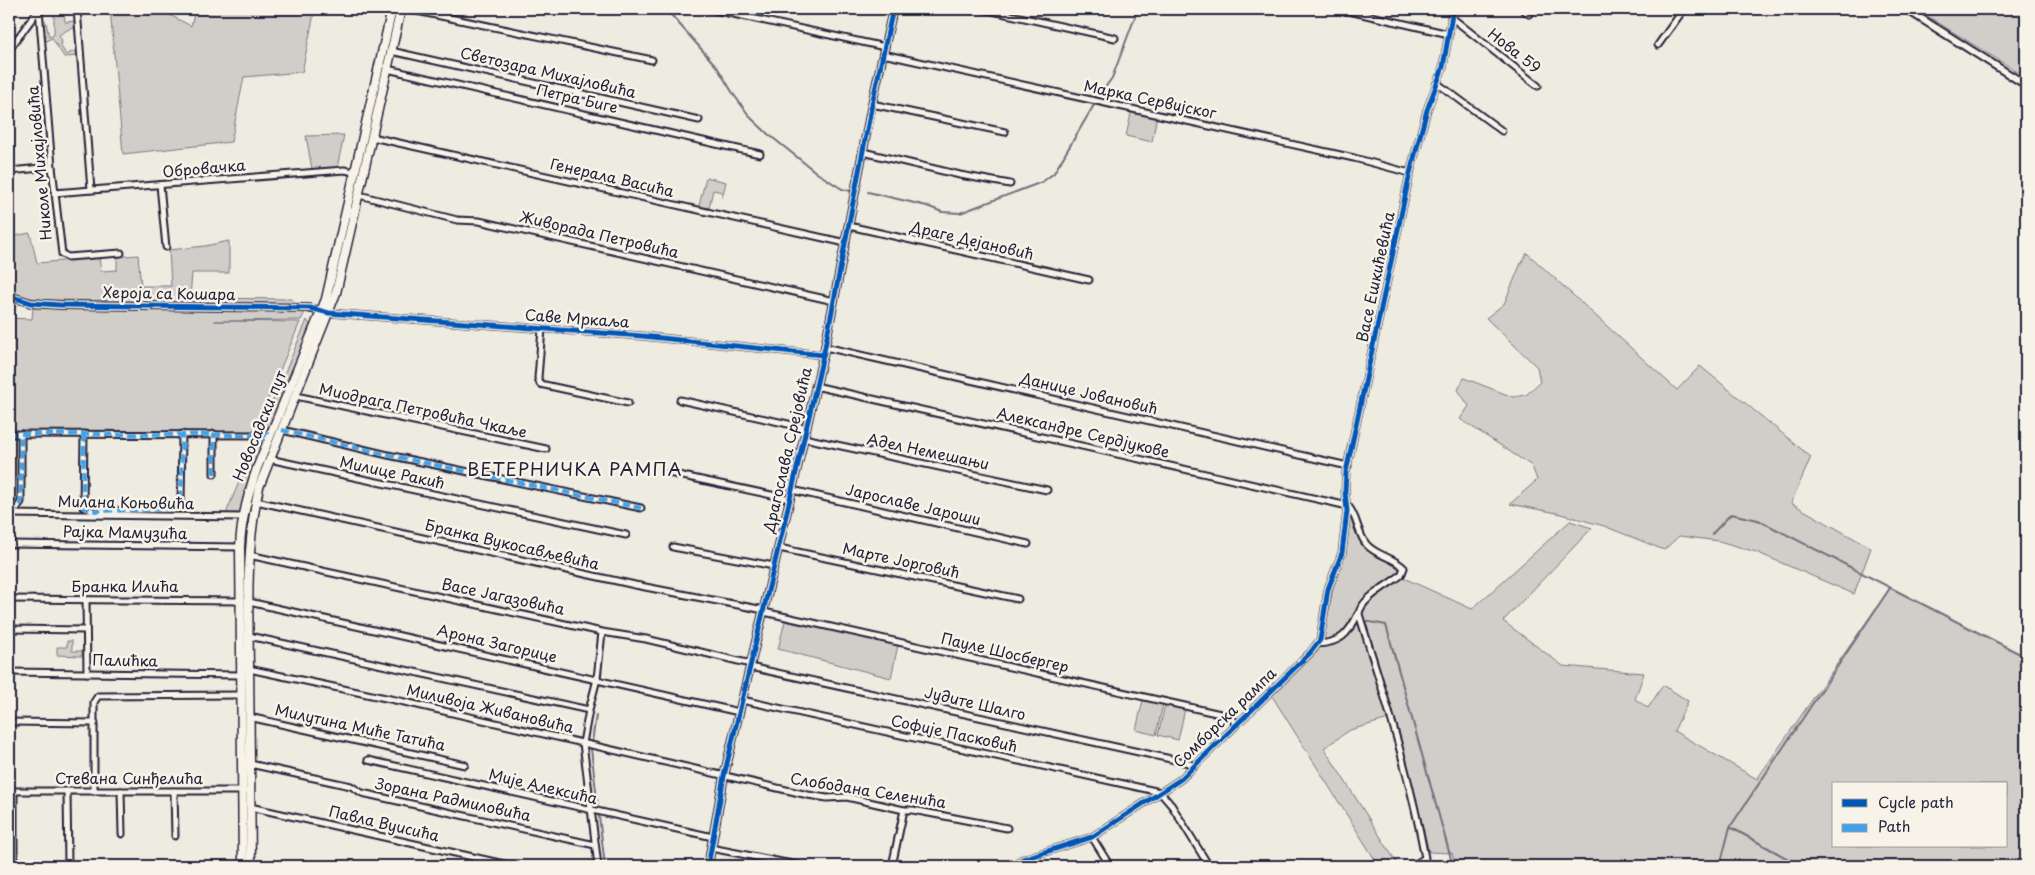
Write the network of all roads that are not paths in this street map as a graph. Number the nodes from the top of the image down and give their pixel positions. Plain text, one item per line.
1 (40, 9) edge
2 (77, 9) edge
3 (392, 9) edge
4 (400, 9) edge
5 (406, 9) edge
6 (710, 9) edge
7 (893, 9) edge
8 (983, 9) edge
9 (1340, 9) edge
10 (1453, 9) edge
11 (1522, 9) edge
12 (1684, 9) edge
13 (1906, 9) edge
14 (1529, 14) dead end
15 (1451, 18) junction
16 (1449, 34) junction
17 (1115, 38) dead end
18 (1658, 45) dead end
19 (9, 50) edge
20 (391, 51) junction
21 (884, 51) junction
22 (652, 60) dead end
23 (387, 69) junction
24 (1437, 83) junction
25 (2026, 85) edge
26 (1538, 86) dead end
27 (872, 104) junction
28 (699, 120) dead end
29 (1502, 131) dead end
30 (1005, 132) dead end
31 (372, 137) junction
32 (863, 152) junction
33 (760, 154) dead end
34 (52, 167) junction
35 (9, 171) edge
36 (355, 172) junction
37 (1410, 173) junction
38 (1010, 184) dead end
39 (160, 185) junction
40 (91, 190) junction
41 (54, 193) junction
42 (359, 196) junction
43 (849, 226) junction
44 (846, 242) junction
45 (166, 247) dead end
46 (121, 253) dead end
47 (1089, 280) dead end
48 (9, 296) edge
49 (834, 301) junction
50 (326, 312) junction
51 (542, 329) junction
52 (825, 346) junction
53 (823, 355) junction
54 (815, 386) junction
55 (296, 396) junction
56 (680, 400) dead end
57 (628, 403) dead end
58 (806, 428) junction
59 (282, 430) junction
60 (271, 431) junction
61 (9, 434) edge
62 (21, 434) junction
63 (84, 434) junction
64 (182, 434) junction
65 (214, 434) junction
66 (259, 435) junction
67 (804, 438) junction
68 (267, 444) junction
69 (546, 450) dead end
70 (269, 459) junction
71 (1348, 466) junction
72 (214, 474) dead end
73 (669, 474) dead end
74 (792, 490) junction
75 (1047, 490) dead end
76 (790, 499) junction
77 (256, 501) junction
78 (1346, 504) junction
79 (641, 508) dead end
80 (9, 509) edge
81 (9, 514) edge
82 (243, 517) junction
83 (626, 535) dead end
84 (9, 544) edge
85 (1028, 544) dead end
86 (240, 547) junction
87 (672, 547) dead end
88 (779, 548) junction
89 (249, 555) junction
90 (774, 566) junction
91 (9, 599) edge
92 (86, 600) junction
93 (1018, 600) dead end
94 (245, 601) junction
95 (764, 611) junction
96 (1358, 614) junction
97 (9, 629) edge
98 (86, 630) junction
99 (602, 632) junction
100 (249, 636) junction
101 (1317, 644) junction
102 (750, 665) junction
103 (249, 669) junction
104 (9, 672) edge
105 (87, 673) junction
106 (241, 675) junction
107 (597, 679) junction
108 (241, 696) junction
109 (742, 700) junction
110 (589, 710) junction
111 (739, 712) junction
112 (249, 717) junction
113 (9, 722) edge
114 (95, 723) junction
115 (1235, 726) junction
116 (583, 743) junction
117 (368, 760) dead end
118 (250, 764) junction
119 (465, 764) dead end
120 (1193, 768) junction
121 (724, 776) junction
122 (67, 791) junction
123 (94, 791) junction
124 (121, 791) junction
125 (174, 791) junction
126 (246, 791) junction
127 (11, 792) edge
128 (1160, 792) junction
129 (250, 807) junction
130 (904, 810) junction
131 (596, 811) junction
132 (1007, 828) dead end
133 (122, 834) dead end
134 (175, 836) dead end
135 (713, 837) junction
136 (1092, 837) junction
137 (594, 845) junction
138 (712, 848) junction
139 (14, 865) dead end
140 (68, 866) edge
141 (243, 866) edge
142 (251, 866) edge
143 (513, 866) edge
144 (598, 866) edge
145 (708, 866) edge
146 (802, 866) edge
147 (892, 866) edge
148 (1010, 866) edge
149 (1110, 866) edge
150 (1208, 866) edge
151 (1412, 866) edge

1 - 19 street
1 - 34 street, Николе Михајловића
2 - 40 street
3 - 36 main road, Новосадски пут
4 - 20 main road, Новосадски пут
5 - 22 street
6 - 21 street, Марка Сервијског
7 - 21 street, Драгослава Срејовића
8 - 17 street
9 - 16 street
10 - 15 street, Васе Ешкићевића
11 - 14 street
12 - 18 street
13 - 25 street
15 - 16 street, Васе Ешкићевића
15 - 26 street, Нова 59
16 - 24 street, Васе Ешкићевића
20 - 23 main road, Новосадски пут
20 - 28 street, Светозара Михајловића
21 - 27 street, Драгослава Срејовића
21 - 37 street, Марка Сервијског
23 - 31 main road, Новосадски пут
23 - 33 street, Петра Биге
24 - 29 street
24 - 37 street, Васе Ешкићевића
27 - 30 street
27 - 32 street, Драгослава Срејовића
31 - 42 main road, Новосадски пут
31 - 44 street, Генерала Васића
32 - 38 street
32 - 43 street, Драгослава Срејовића
34 - 35 street
34 - 41 street, Николе Михајловића
36 - 39 street, Обровачка
36 - 50 main road, Новосадски пут
37 - 71 street, Васе Ешкићевића
39 - 40 street, Обровачка
39 - 45 street
40 - 41 street, Обровачка
41 - 46 street, Николе Михајловића
42 - 49 street, Живорада Петровића
42 - 50 main road, Новосадски пут
43 - 44 street, Драгослава Срејовића
43 - 47 street, Драге Дејановић
44 - 49 street, Драгослава Срејовића
48 - 50 street, Хероја са Кошара
49 - 52 street, Драгослава Срејовића
50 - 51 street, Саве Мркаља
50 - 55 main road, Новосадски пут
50 - 60 main road, Новосадски пут
51 - 53 street, Саве Мркаља
51 - 57 street
52 - 53 street, Драгослава Срејовића
52 - 71 street, Данице Јовановић
53 - 54 street, Драгослава Срејовића
54 - 58 street, Драгослава Срејовића
54 - 78 street, Александре Сердјукове
55 - 59 main road, Новосадски пут
55 - 69 street, Миодрага Петровића Чкаље
56 - 58 street
58 - 67 street, Драгослава Срејовића
59 - 70 main road, Новосадски пут
59 - 79 street
60 - 66 street
60 - 68 main road, Новосадски пут
61 - 62 street
62 - 63 street
62 - 80 street
63 - 64 street
63 - 64 street
64 - 65 street
65 - 66 street
65 - 72 street
66 - 68 street
67 - 74 street, Драгослава Срејовића
67 - 75 street, Адел Немешањи
68 - 82 main road, Новосадски пут
70 - 77 main road, Новосадски пут
70 - 83 street, Милице Ракић
71 - 78 street, Васе Ешкићевића
73 - 76 street
74 - 76 street, Драгослава Срејовића
74 - 85 street, Јарославе Јароши
76 - 88 street, Драгослава Срејовића
77 - 89 main road, Новосадски пут
77 - 95 street, Бранка Вукосављевића
78 - 96 street
78 - 101 street, Васе Ешкићевића
81 - 82 street, Милана Коњовића
82 - 86 main road, Новосадски пут
84 - 86 street, Рајка Мамузића
86 - 94 main road, Новосадски пут
87 - 90 street
88 - 90 street, Драгослава Срејовића
88 - 93 street, Марте Јорговић
89 - 94 main road, Новосадски пут
89 - 99 street, Васе Јагазовића
90 - 95 street, Драгослава Срејовића
91 - 92 street, Бранка Илића
92 - 94 street, Бранка Илића
92 - 98 street
94 - 100 main road, Новосадски пут
94 - 106 main road, Новосадски пут
94 - 107 street, Арона Загорице
95 - 102 street, Драгослава Срејовића
95 - 115 street, Пауле Шосбергер
96 - 101 street
96 - 151 street
97 - 98 street
98 - 105 street
99 - 102 street, Васе Јагазовића
99 - 107 street
100 - 103 main road, Новосадски пут
100 - 110 street
101 - 115 street, Сомборска рампа
102 - 109 street, Драгослава Срејовића
102 - 120 street, Јудите Шалго
103 - 112 main road, Новосадски пут
103 - 116 street, Миливоја Живановића
104 - 105 street, Палићка
105 - 106 street, Палићка
106 - 108 main road, Новосадски пут
107 - 110 street
107 - 111 street, Арона Загорице
108 - 114 street
108 - 126 main road, Новосадски пут
109 - 111 street, Драгослава Срејовића
109 - 128 street, Софије Пасковић
110 - 116 street
111 - 121 street, Драгослава Срејовића
112 - 118 main road, Новосадски пут
112 - 119 street, Милутина Миће Татића
113 - 114 street
114 - 123 street
115 - 120 street, Сомборска рампа
116 - 121 street, Миливоја Живановића
116 - 131 street
117 - 131 street, Мије Алексића
118 - 126 main road, Новосадски пут
118 - 137 street, Зорана Радмиловића
120 - 128 street, Сомборска рампа
121 - 130 street, Слободана Селенића
121 - 135 street, Драгослава Срејовића
122 - 123 street, Стевана Синђелића
122 - 127 street, Стевана Синђелића
122 - 140 street
123 - 124 street, Стевана Синђелића
124 - 125 street, Стевана Синђелића
124 - 133 street
125 - 126 street, Стевана Синђелића
125 - 134 street
126 - 129 main road, Новосадски пут
126 - 141 main road, Новосадски пут
127 - 139 street
128 - 136 street, Сомборска рампа
128 - 150 street
129 - 142 main road, Новосадски пут
129 - 143 street, Павла Вуисића
130 - 132 street, Слободана Селенића
130 - 147 street
131 - 135 street, Мије Алексића
131 - 137 street
135 - 138 street, Драгослава Срејовића
136 - 148 street, Сомборска рампа
136 - 149 street
137 - 144 street
138 - 145 street, Драгослава Срејовића
138 - 146 street

